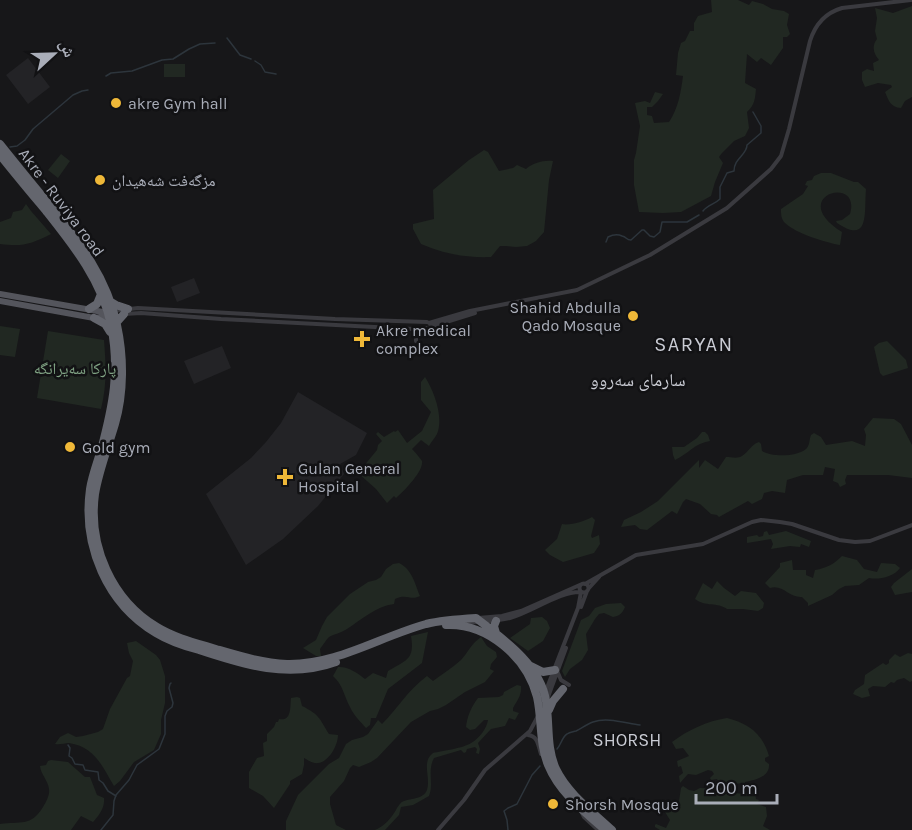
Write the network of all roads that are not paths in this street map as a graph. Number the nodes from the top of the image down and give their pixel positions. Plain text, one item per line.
1 (911, 0) edge
2 (0, 144) edge
3 (0, 155) edge
4 (0, 294) edge
5 (101, 294) junction
6 (110, 300) junction
7 (0, 301) edge
8 (33, 303) junction
9 (89, 309) junction
10 (126, 311) junction
11 (221, 313) junction
12 (112, 316) junction
13 (94, 318) junction
14 (221, 319) junction
15 (428, 325) junction
16 (413, 329) junction
17 (112, 337) junction
18 (416, 341) dead end
19 (912, 525) edge
20 (599, 576) junction
21 (583, 584) junction
22 (588, 590) junction
23 (581, 592) junction
24 (496, 621) junction
25 (478, 623) junction
26 (496, 633) junction
27 (201, 648) junction
28 (527, 662) junction
29 (556, 671) junction
30 (566, 687) joint
31 (546, 697) junction
32 (539, 710) junction
33 (547, 718) junction
34 (527, 735) junction
35 (546, 759) junction
36 (581, 809) junction
37 (438, 830) edge
38 (598, 830) edge
39 (604, 830) edge
40 (612, 830) edge

1 - 15 street
2 - 6 highway, Akre - Ruviya road
3 - 5 highway, Akre - Ruviya road
4 - 8 main road
5 - 9 highway
5 - 12 highway, Akre - Ruviya road
6 - 10 highway
6 - 12 highway, Akre - Ruviya road
7 - 8 main road
8 - 9 main road
8 - 13 main road
9 - 12 main road
10 - 11 street
10 - 12 highway
10 - 12 street
10 - 14 street
11 - 14 street
11 - 15 street
12 - 13 main road
12 - 17 highway
12 - 27 highway
13 - 17 highway
14 - 16 street
15 - 16 street
16 - 18 street
17 - 27 highway
19 - 20 street
20 - 21 street
20 - 22 street
21 - 22 street
21 - 23 street
21 - 25 street
22 - 23 street
22 - 29 street
23 - 24 street
23 - 29 street
24 - 25 street
24 - 26 highway
25 - 26 highway
25 - 27 highway
25 - 27 highway
25 - 32 highway
26 - 28 highway
28 - 29 highway
28 - 31 highway
29 - 30 street
29 - 31 street
29 - 31 street
30 - 33 highway
31 - 32 street
31 - 33 highway
32 - 34 street
32 - 35 highway
33 - 40 highway
34 - 35 street
34 - 37 street
35 - 36 highway
36 - 38 street
36 - 39 highway

